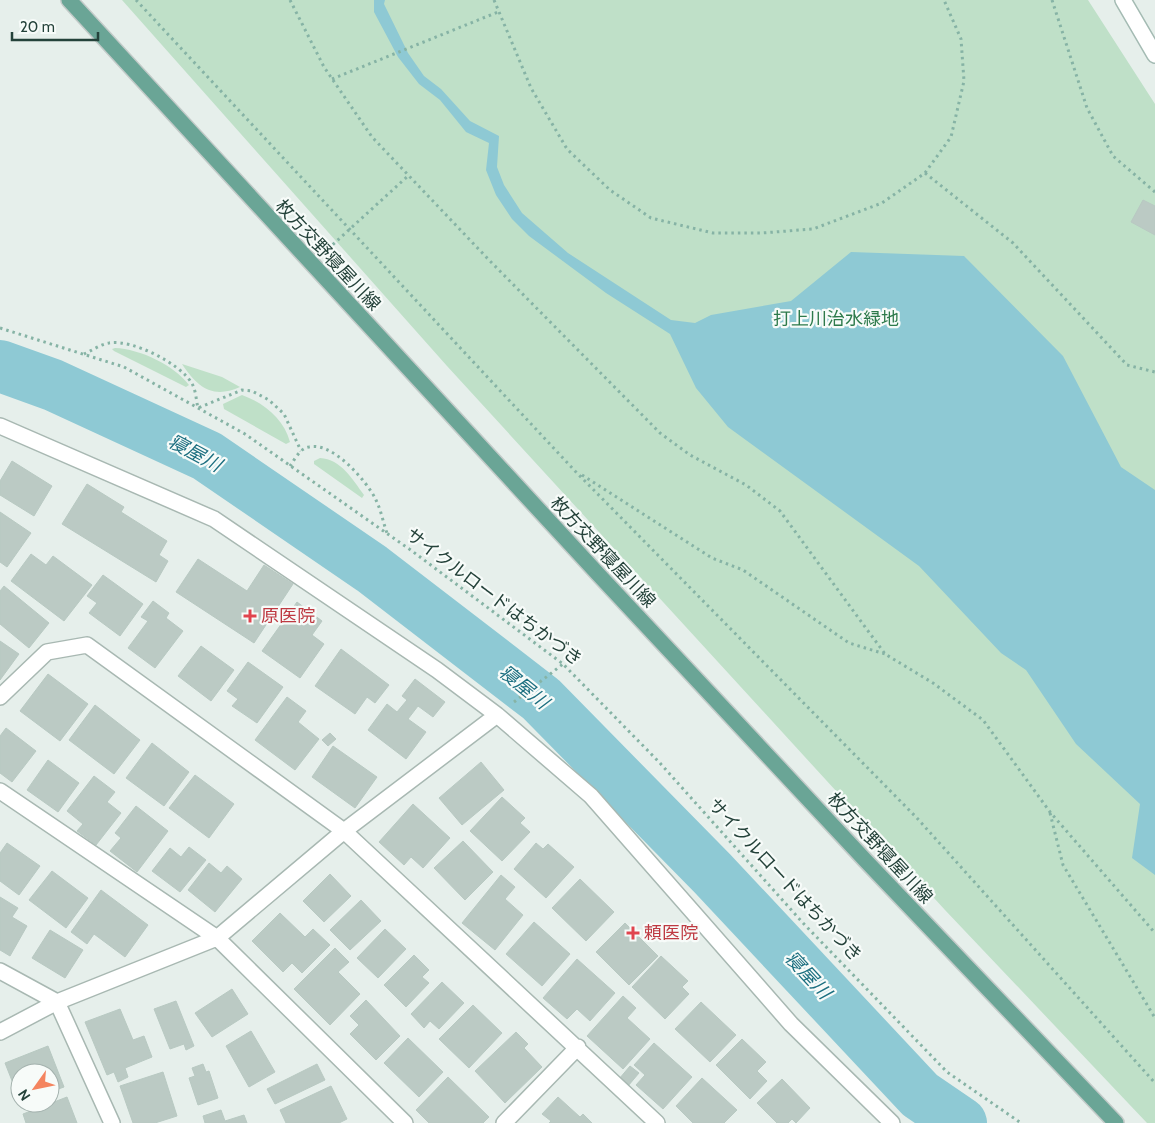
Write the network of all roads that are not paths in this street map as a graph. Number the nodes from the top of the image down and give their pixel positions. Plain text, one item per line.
1 (69, 0) edge
2 (1123, 0) edge
3 (1155, 55) edge
4 (0, 426) edge
5 (0, 697) edge
6 (497, 715) junction
7 (0, 791) edge
8 (344, 831) junction
9 (217, 938) junction
10 (0, 971) edge
11 (57, 1002) junction
12 (0, 1032) edge
13 (578, 1047) junction
14 (112, 1123) edge
15 (406, 1123) edge
16 (504, 1123) edge
17 (657, 1123) edge
18 (892, 1123) edge
19 (1116, 1123) edge

1 - 19 main road, 枚方交野寝屋川線
2 - 3 street
4 - 6 street
5 - 8 street
6 - 8 street
6 - 18 street
7 - 9 street
8 - 9 street
8 - 13 street
9 - 11 street
9 - 15 street
10 - 11 street
11 - 12 street
11 - 14 street
13 - 16 street
13 - 17 street

